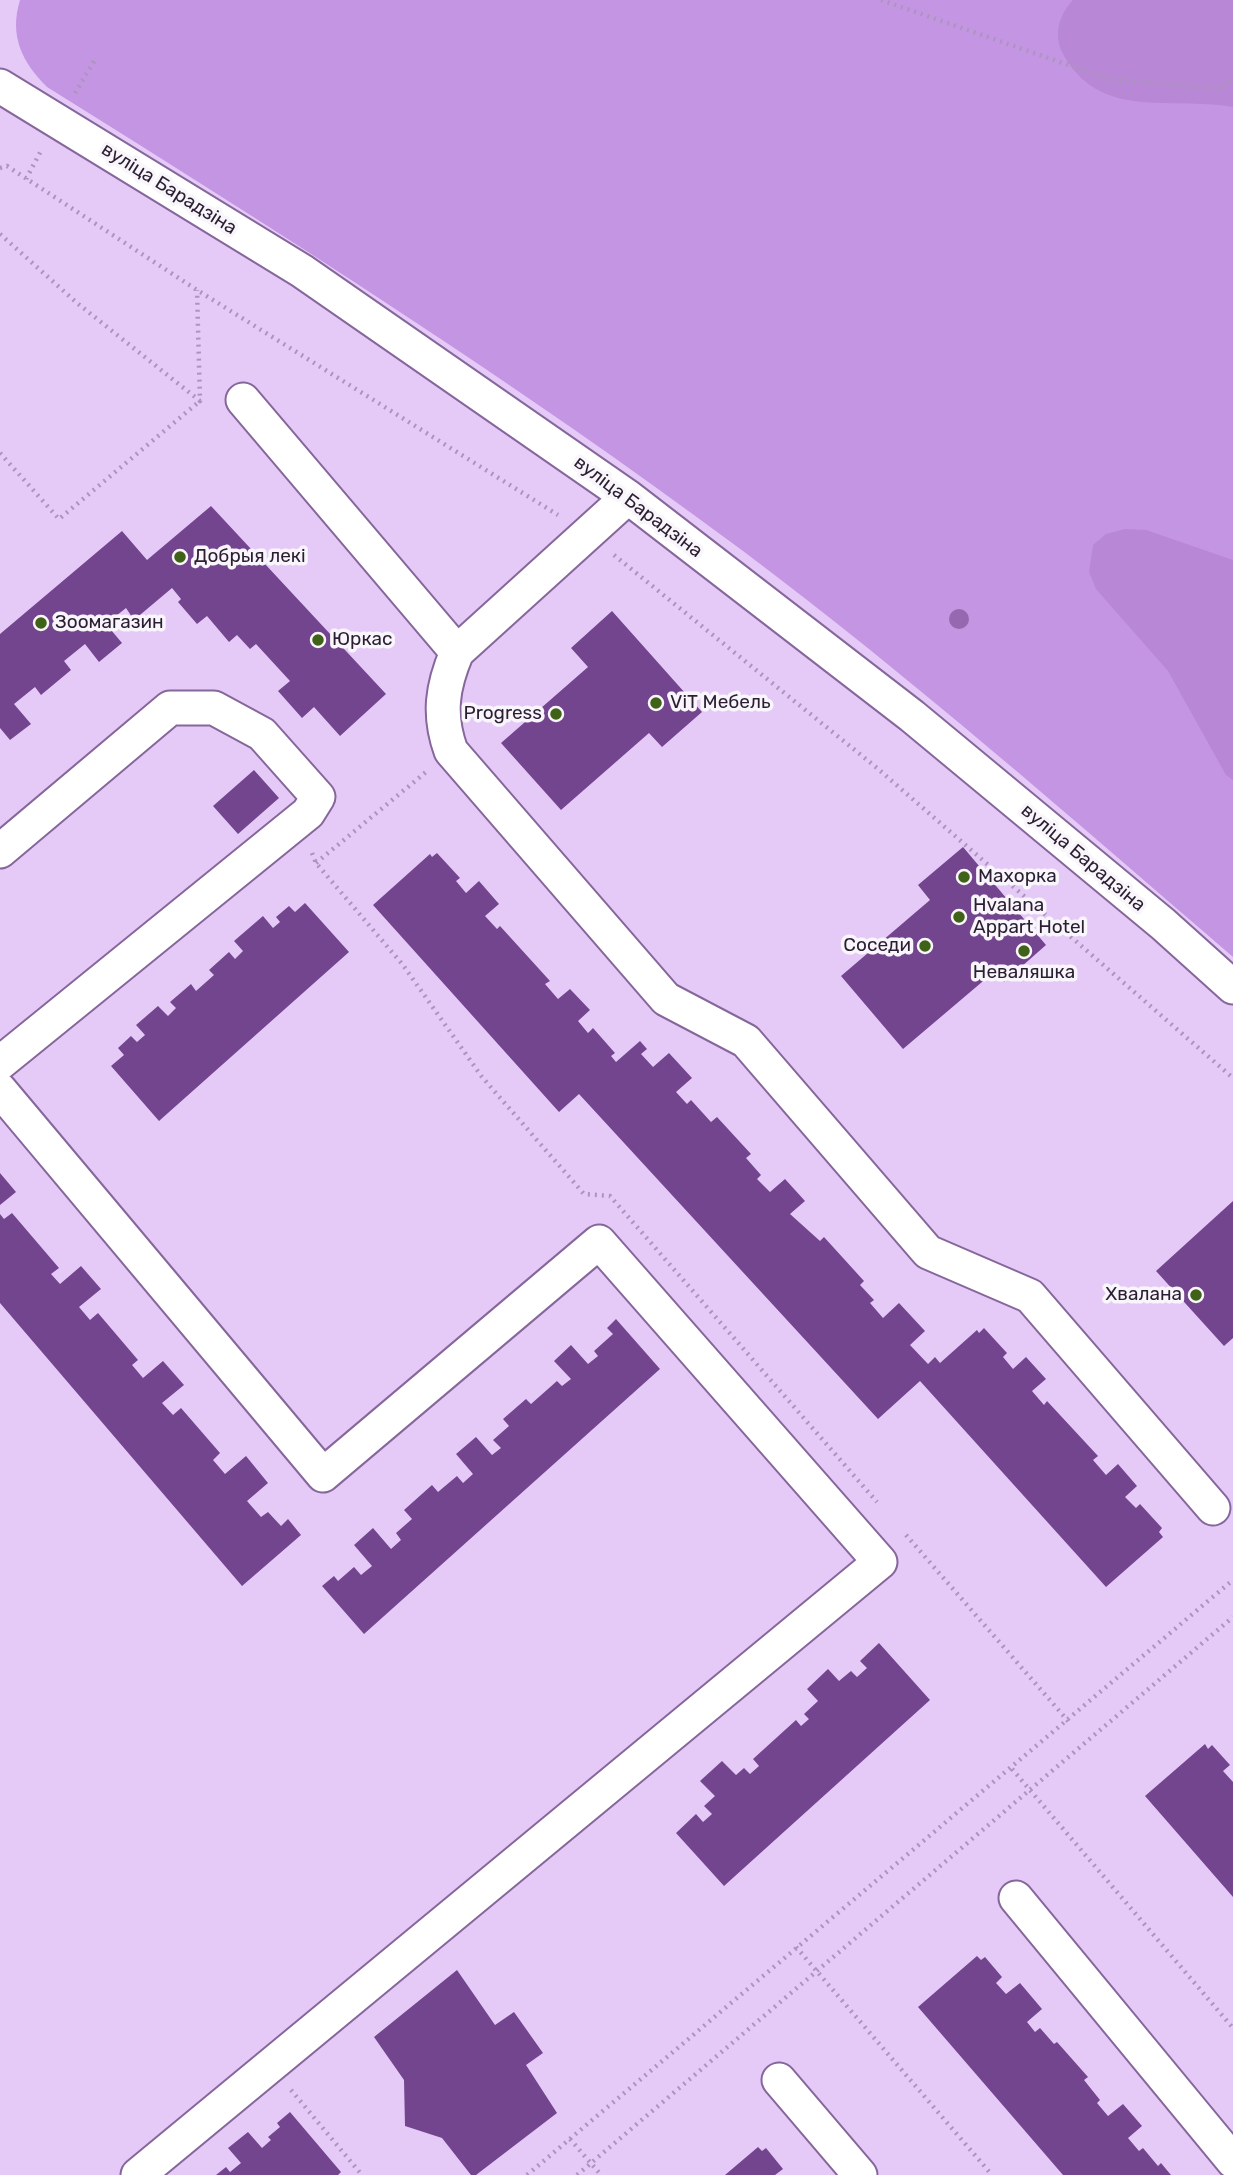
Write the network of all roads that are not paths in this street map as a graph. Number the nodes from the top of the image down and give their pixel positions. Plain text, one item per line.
1 (0, 86) edge
2 (243, 400) dead end
3 (628, 497) junction
4 (457, 652) junction
5 (0, 851) edge
6 (1233, 987) edge
7 (0, 1063) edge
8 (0, 1090) edge
9 (1213, 1508) dead end
10 (1016, 1898) dead end
11 (779, 2080) dead end
12 (1233, 2161) edge
13 (138, 2175) edge
14 (860, 2175) edge

1 - 3 street, вуліца Барадзіна
2 - 4 street
3 - 4 street
3 - 6 street, вуліца Барадзіна
4 - 9 street
5 - 7 street
8 - 13 street
10 - 12 street
11 - 14 street

